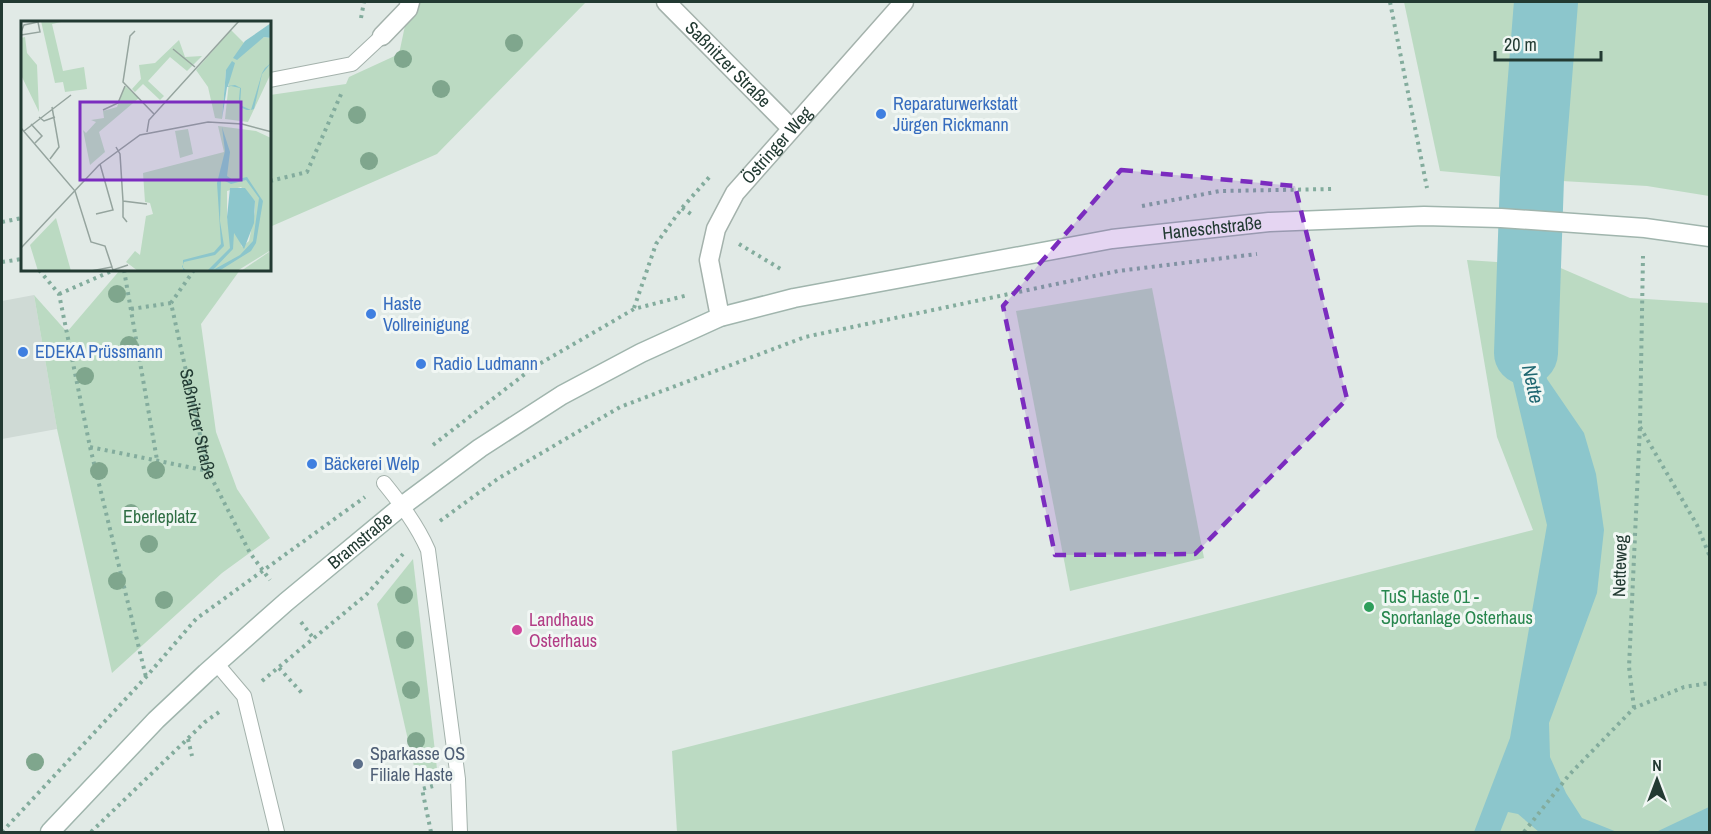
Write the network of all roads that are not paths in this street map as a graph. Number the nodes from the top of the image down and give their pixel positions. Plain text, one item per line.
1 (410, 2) edge
2 (666, 2) edge
3 (904, 2) edge
4 (382, 36) joint
5 (272, 80) edge
6 (791, 128) junction
7 (1710, 237) edge
8 (720, 317) junction
9 (384, 483) dead end
10 (402, 506) junction
11 (216, 663) junction
12 (50, 832) edge
13 (277, 832) edge
14 (460, 832) edge

1 - 4 street
2 - 6 street, Saßnitzer Straße
3 - 6 street, Östringer Weg
4 - 5 lane
6 - 8 street, Östringer Weg
7 - 8 street, Haneschstraße
8 - 10 street, Bramstraße
9 - 10 lane
10 - 11 street, Bramstraße
10 - 14 lane
11 - 12 street, Bramstraße
11 - 13 lane

